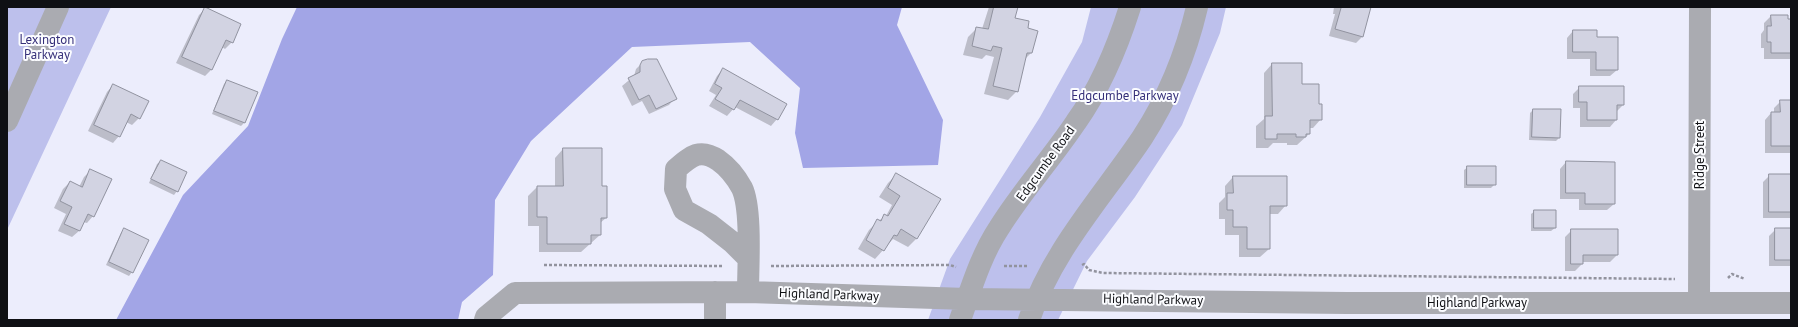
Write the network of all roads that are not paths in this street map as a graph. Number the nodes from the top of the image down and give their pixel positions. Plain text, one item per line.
1 (58, 7) edge
2 (1130, 7) edge
3 (1196, 7) edge
4 (1700, 7) edge
5 (7, 121) edge
6 (748, 258) junction
7 (715, 292) junction
8 (748, 292) junction
9 (967, 299) junction
10 (1036, 299) junction
11 (1699, 302) junction
12 (1791, 303) edge
13 (1347, 311) edge
14 (486, 320) edge
15 (715, 320) edge
16 (960, 320) edge
17 (1029, 320) edge

1 - 5 street
2 - 9 street, Edgcumbe Road
3 - 10 street
4 - 11 street, Ridge Street
6 - 6 street
6 - 8 street
7 - 8 street, Highland Parkway
7 - 14 street, Highland Parkway
7 - 15 street
8 - 9 street, Highland Parkway
9 - 10 street, Highland Parkway
9 - 16 street, Edgcumbe Road
10 - 13 street, Highland Parkway
10 - 17 street
11 - 12 street, Highland Parkway
11 - 13 street, Highland Parkway

